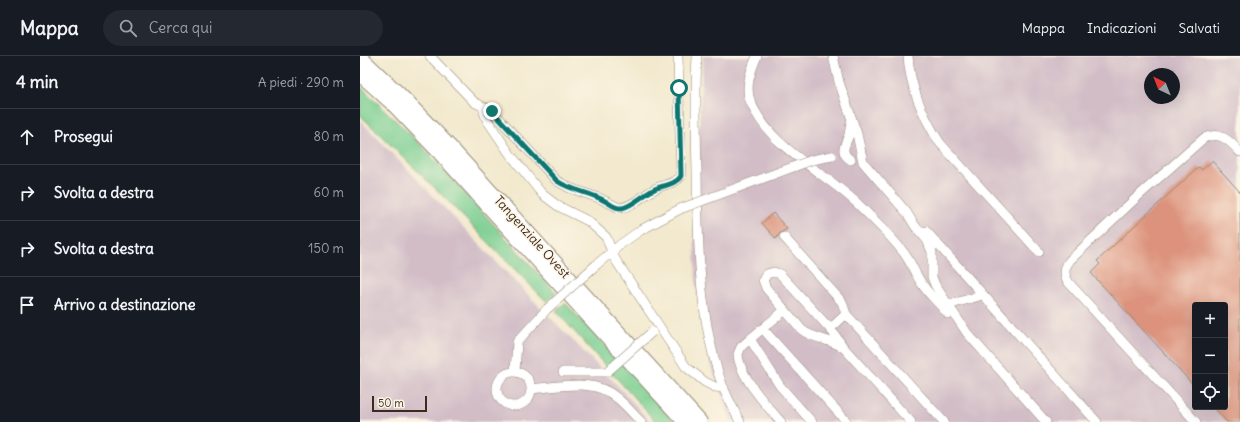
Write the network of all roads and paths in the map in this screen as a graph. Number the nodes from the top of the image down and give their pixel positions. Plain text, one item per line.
1 (430, 56) edge
2 (678, 56) edge
3 (697, 56) edge
4 (757, 56) edge
5 (833, 56) edge
6 (908, 56) edge
7 (360, 57) edge
8 (360, 74) edge
9 (485, 107) junction
10 (853, 132) junction
11 (1240, 152) edge
12 (852, 160) junction
13 (868, 169) junction
14 (907, 213) junction
15 (784, 237) dead end
16 (612, 252) junction
17 (1039, 252) dead end
18 (983, 295) junction
19 (945, 306) junction
20 (785, 310) junction
21 (846, 314) junction
22 (656, 329) junction
23 (763, 329) junction
24 (830, 329) junction
25 (750, 339) junction
26 (844, 348) junction
27 (515, 372) junction
28 (564, 372) dead end
29 (724, 388) junction
30 (531, 389) junction
31 (641, 422) edge
32 (685, 422) edge
33 (700, 422) edge
34 (740, 422) edge
35 (781, 422) edge
36 (812, 422) edge
37 (847, 422) edge
38 (911, 422) edge
39 (944, 422) edge
40 (1046, 422) edge
41 (1097, 422) edge
42 (1196, 422) edge

1 - 9 street
2 - 9 street
3 - 29 street
4 - 19 street
5 - 10 street
6 - 17 street
7 - 33 highway, Tangenziale Ovest
8 - 32 highway, Tangenziale Ovest
9 - 16 street
10 - 12 street
10 - 13 street
11 - 42 street
12 - 13 street
12 - 16 street, bridge
13 - 14 street
14 - 18 street
14 - 19 street
15 - 21 street
16 - 22 street
16 - 27 street, bridge
18 - 19 street
18 - 41 street
19 - 40 street
20 - 23 street
20 - 24 street
20 - 26 street
21 - 24 street
21 - 39 street
22 - 28 street, bridge
22 - 29 street
23 - 25 street
23 - 37 street
24 - 26 street
25 - 35 street
25 - 36 street
26 - 38 street
27 - 30 street
27 - 30 street
29 - 34 street
30 - 31 street

